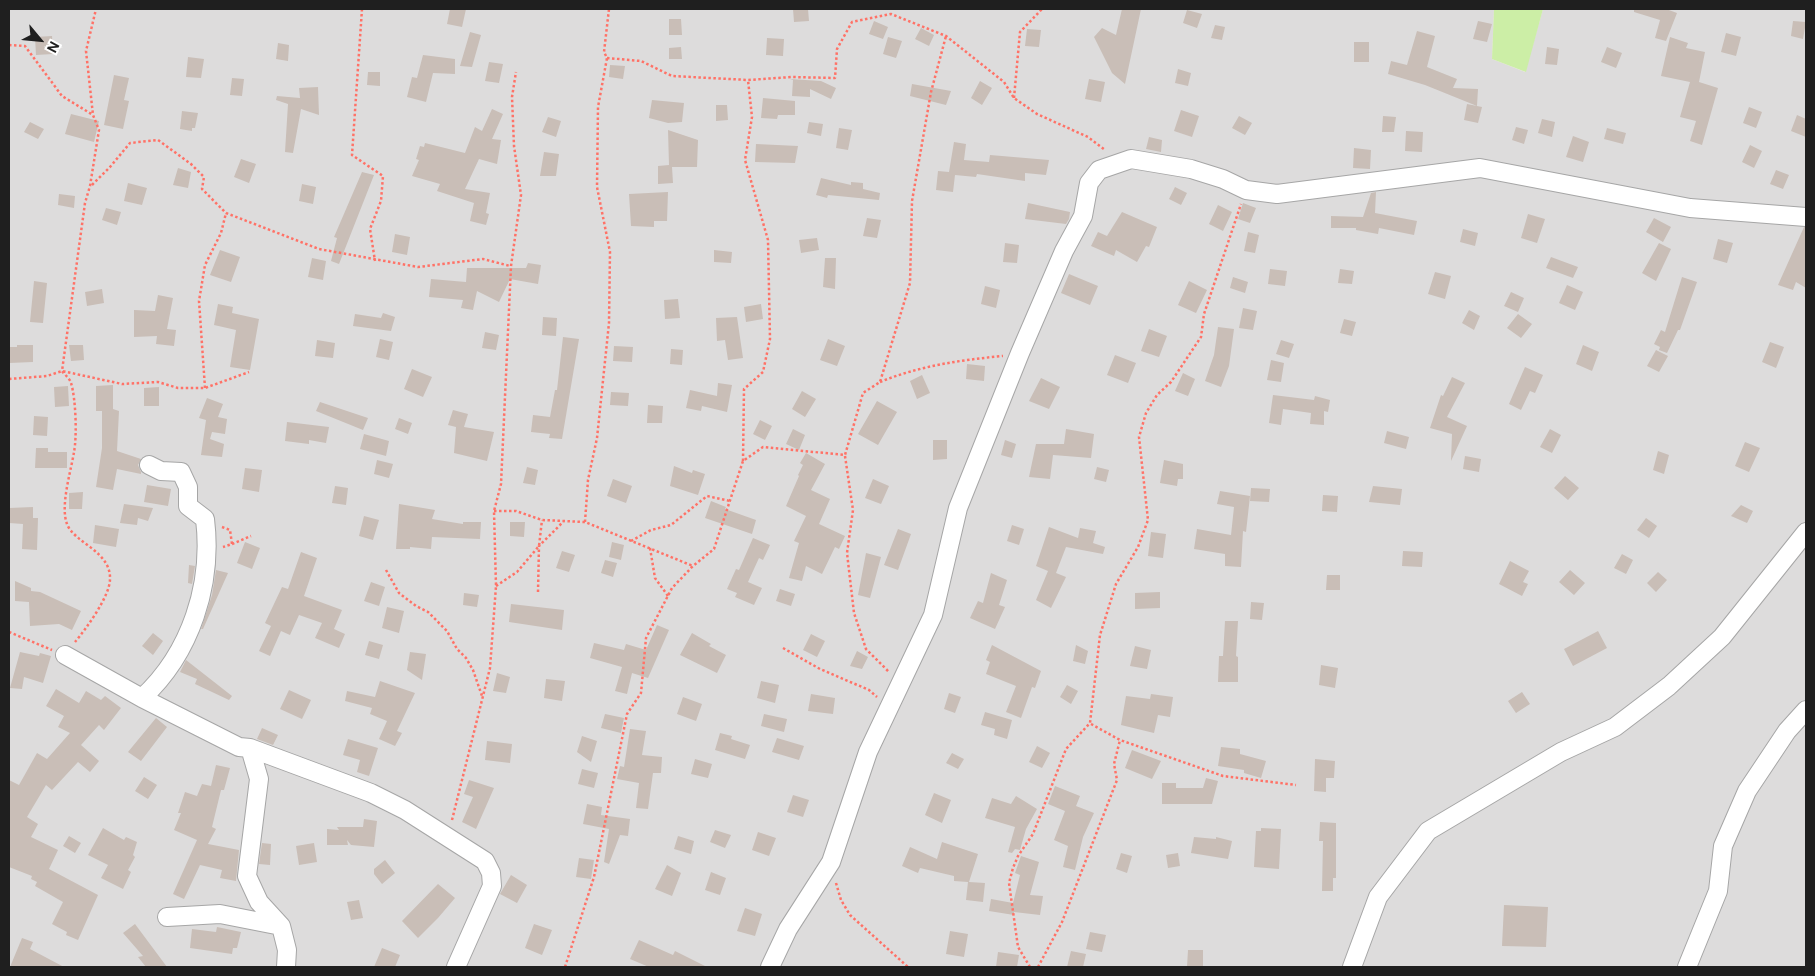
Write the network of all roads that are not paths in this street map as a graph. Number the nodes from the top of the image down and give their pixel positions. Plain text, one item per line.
1 (1806, 217) edge
2 (149, 465) dead end
3 (1806, 532) edge
4 (65, 655) road end
5 (142, 698) junction
6 (1806, 710) edge
7 (250, 748) junction
8 (167, 917) dead end
9 (280, 926) junction
10 (286, 967) edge
11 (456, 967) edge
12 (770, 967) edge
13 (1352, 967) edge
14 (1687, 967) edge

1 - 12 street
2 - 5 street
3 - 13 street
4 - 5 street
5 - 7 street
6 - 14 street
7 - 9 street
7 - 11 street
8 - 9 street
9 - 10 street

